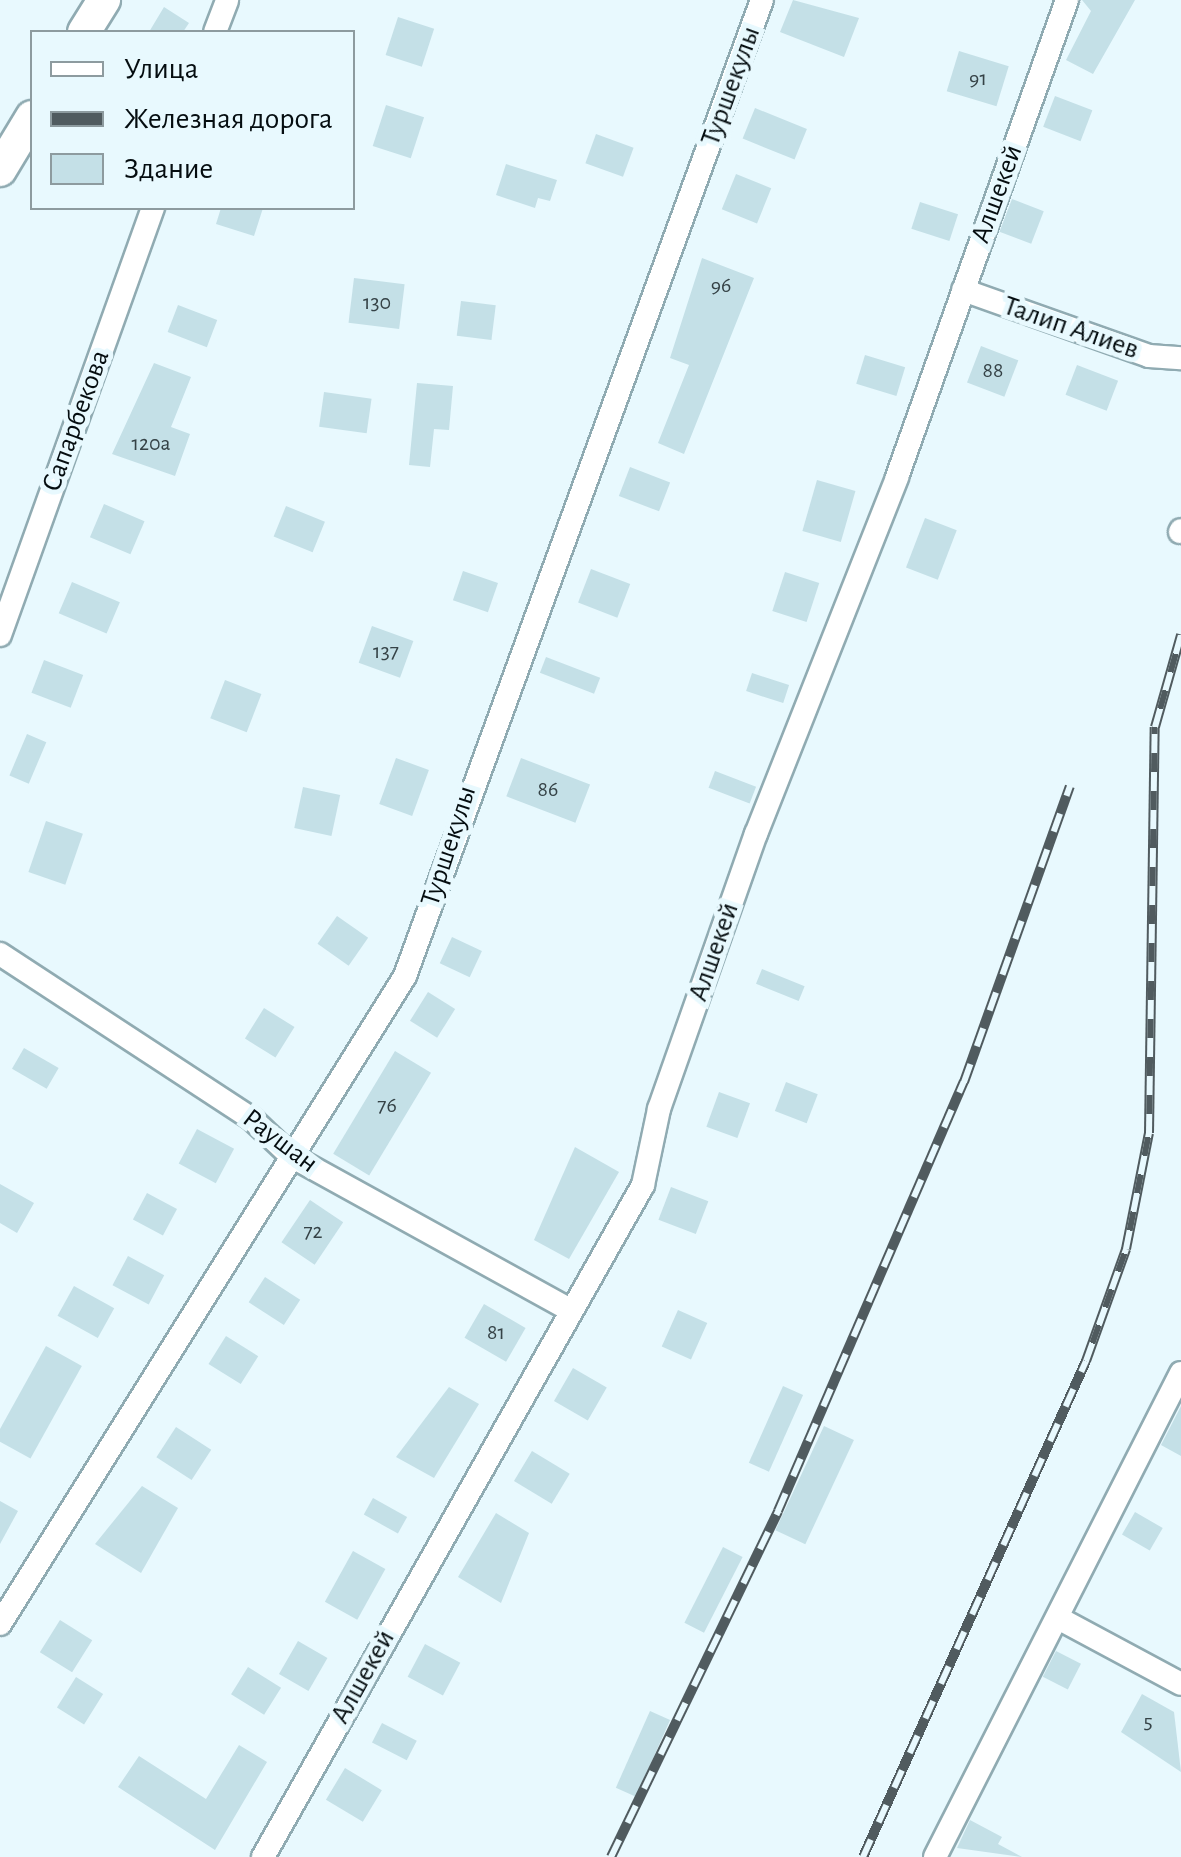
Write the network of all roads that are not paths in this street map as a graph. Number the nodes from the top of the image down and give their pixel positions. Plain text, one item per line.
1 (104, 0) edge
2 (227, 0) edge
3 (762, 0) edge
4 (1067, 0) edge
5 (85, 30) edge
6 (217, 30) edge
7 (18, 125) edge
8 (0, 170) edge
9 (152, 210) edge
10 (963, 290) junction
11 (1181, 358) edge
12 (0, 634) edge
13 (0, 954) edge
14 (291, 1156) junction
15 (570, 1310) junction
16 (1181, 1373) edge
17 (1060, 1619) junction
18 (0, 1624) edge
19 (1181, 1684) edge
20 (262, 1857) edge
21 (935, 1857) edge

1 - 5 main road
2 - 6 street
3 - 14 street, Туршекулы
4 - 10 street, Алшекей
7 - 8 main road
9 - 12 street, Сапарбекова
10 - 11 street, Талип Алиев
10 - 15 street, Алшекей
13 - 14 street, Раушан
14 - 15 street, Раушан
14 - 18 street, Туршекулы
15 - 20 street, Алшекей
16 - 17 street
17 - 19 street
17 - 21 street

